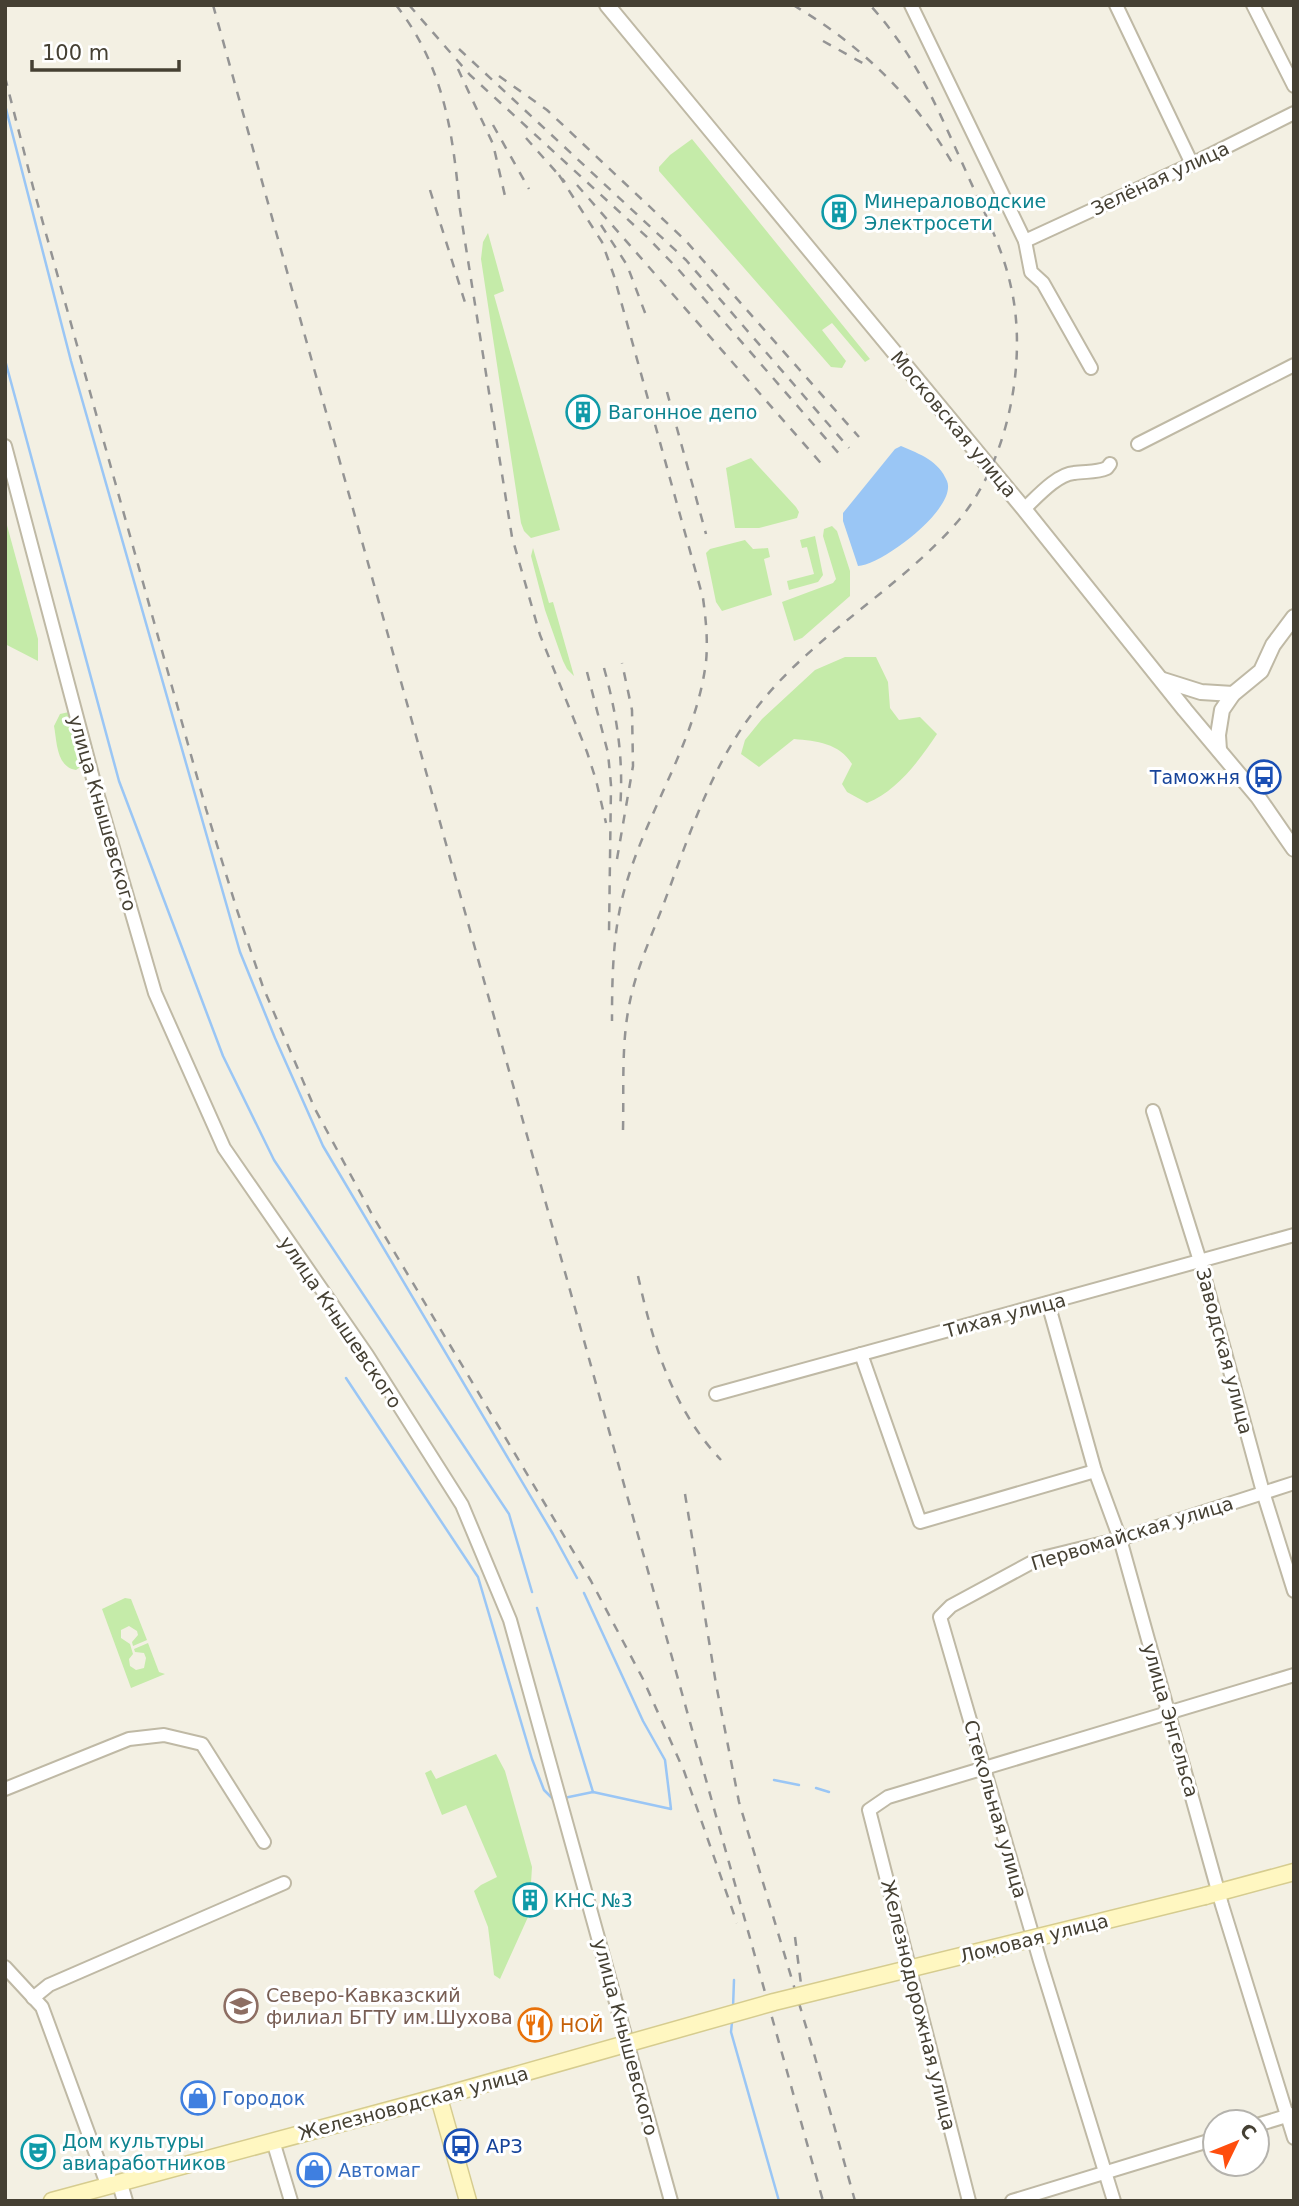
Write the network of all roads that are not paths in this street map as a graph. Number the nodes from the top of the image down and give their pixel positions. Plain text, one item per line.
1 (607, 5) edge
2 (911, 5) edge
3 (1116, 5) edge
4 (1253, 5) edge
5 (1294, 86) edge
6 (1294, 113) edge
7 (1192, 164) junction
8 (1025, 242) junction
9 (1294, 365) edge
10 (1091, 368) dead end
11 (1138, 444) dead end
12 (5, 446) edge
13 (1110, 464) dead end
14 (1024, 509) junction
15 (1294, 617) edge
16 (1161, 680) junction
17 (1201, 692) junction
18 (1233, 694) junction
19 (1185, 710) junction
20 (1219, 751) junction
21 (1294, 849) edge
22 (1153, 1111) dead end
23 (1294, 1235) edge
24 (1200, 1261) junction
25 (1048, 1303) junction
26 (861, 1354) junction
27 (716, 1394) dead end
28 (1095, 1471) junction
29 (1294, 1483) edge
30 (1263, 1492) junction
31 (1120, 1539) junction
32 (1294, 1591) edge
33 (940, 1617) joint
34 (1294, 1675) edge
35 (1170, 1713) junction
36 (985, 1768) junction
37 (5, 1789) edge
38 (264, 1842) dead end
39 (1294, 1872) edge
40 (284, 1883) dead end
41 (1212, 1894) junction
42 (5, 1967) edge
43 (33, 1998) junction
44 (774, 2002) joint
45 (444, 2096) junction
46 (1291, 2115) edge
47 (1271, 2121) edge
48 (1294, 2138) edge
49 (274, 2141) junction
50 (1201, 2142) edge
51 (1106, 2172) junction
52 (114, 2185) junction
53 (52, 2201) edge
54 (125, 2201) edge
55 (291, 2201) edge
56 (468, 2201) edge
57 (671, 2201) edge
58 (969, 2201) edge
59 (1012, 2201) edge
60 (1114, 2201) edge

1 - 14 street, Московская улица
2 - 8 street
3 - 7 street
4 - 5 street
6 - 7 street, Зелёная улица
7 - 8 street, Зелёная улица
8 - 10 street
9 - 11 street
12 - 57 street, улица Кнышевского
13 - 14 street
14 - 16 street, Московская улица
15 - 18 street
16 - 17 street
16 - 19 street, Московская улица
17 - 18 street
17 - 19 street
18 - 20 street
19 - 20 street, Московская улица
20 - 21 street, Московская улица
22 - 24 street, Заводская улица
23 - 24 street, Тихая улица
24 - 25 street, Тихая улица
24 - 30 street, Заводская улица
25 - 26 street, Тихая улица
25 - 28 street, улица Энгельса
26 - 27 street, Тихая улица
26 - 28 street
28 - 31 street, улица Энгельса
29 - 30 street, Первомайская улица
30 - 31 street, Первомайская улица
30 - 32 street, Заводская улица
31 - 33 street, Первомайская улица
31 - 35 street, улица Энгельса
33 - 36 street, Стекольная улица
34 - 35 street
35 - 36 street
35 - 41 street, улица Энгельса
36 - 51 street, Стекольная улица
36 - 58 street, Железнодорожная улица
37 - 38 street
39 - 41 main road, Ломовая улица
40 - 43 street
41 - 44 main road, Ломовая улица, bridge
41 - 46 street, улица Энгельса
42 - 43 street
43 - 52 street
44 - 45 main road, Железноводская улица, bridge
45 - 49 main road, Железноводская улица
45 - 56 main road
46 - 47 street
46 - 48 street, улица Энгельса
49 - 52 main road, Железноводская улица
49 - 55 street
50 - 51 street
51 - 59 street
51 - 60 street, Стекольная улица
52 - 53 main road, Железноводская улица
52 - 54 street

